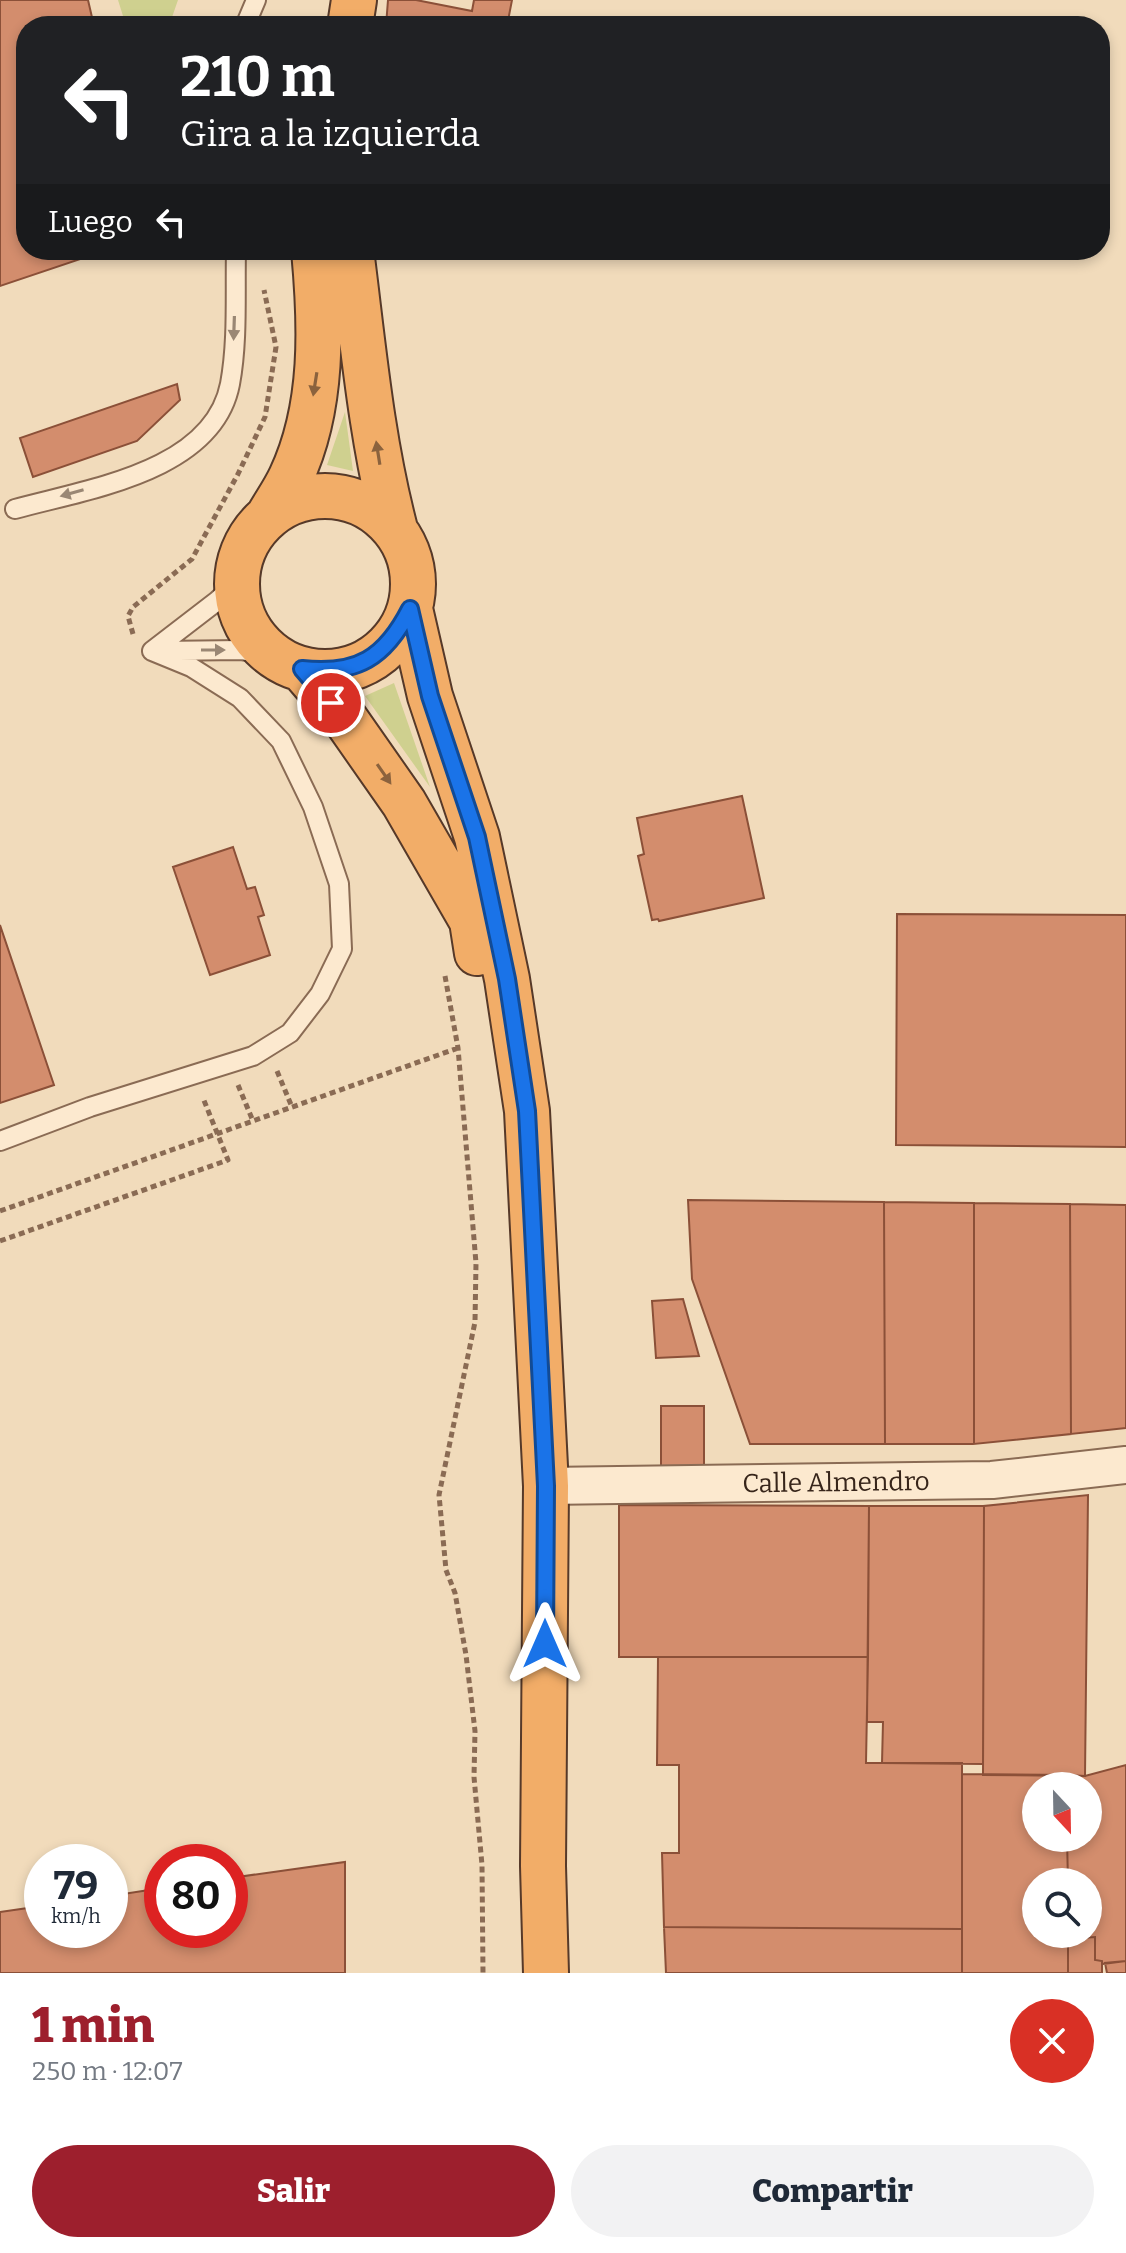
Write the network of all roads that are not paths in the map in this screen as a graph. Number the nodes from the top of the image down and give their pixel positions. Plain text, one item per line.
1 (235, 260) edge
2 (299, 260) edge
3 (315, 260) edge
4 (352, 260) edge
5 (320, 313) junction
6 (15, 509) dead end
7 (269, 515) junction
8 (395, 529) junction
9 (236, 583) junction
10 (410, 609) junction
11 (144, 647) junction
12 (288, 662) junction
13 (0, 1141) edge
14 (1126, 1465) edge
15 (546, 1486) junction
16 (518, 1973) edge
17 (546, 1973) edge

1 -> 6 lane
2 - 5 lane
3 - 5 highway
8 -> 4 highway
5 -> 7 highway
7 - 8 highway
7 - 9 highway
8 - 10 highway
9 - 11 lane
9 - 12 highway
10 - 12 highway
10 - 15 highway
11 -> 12 lane
11 - 13 lane
12 -> 16 highway
14 - 15 street, Calle Almendro
15 - 17 highway

